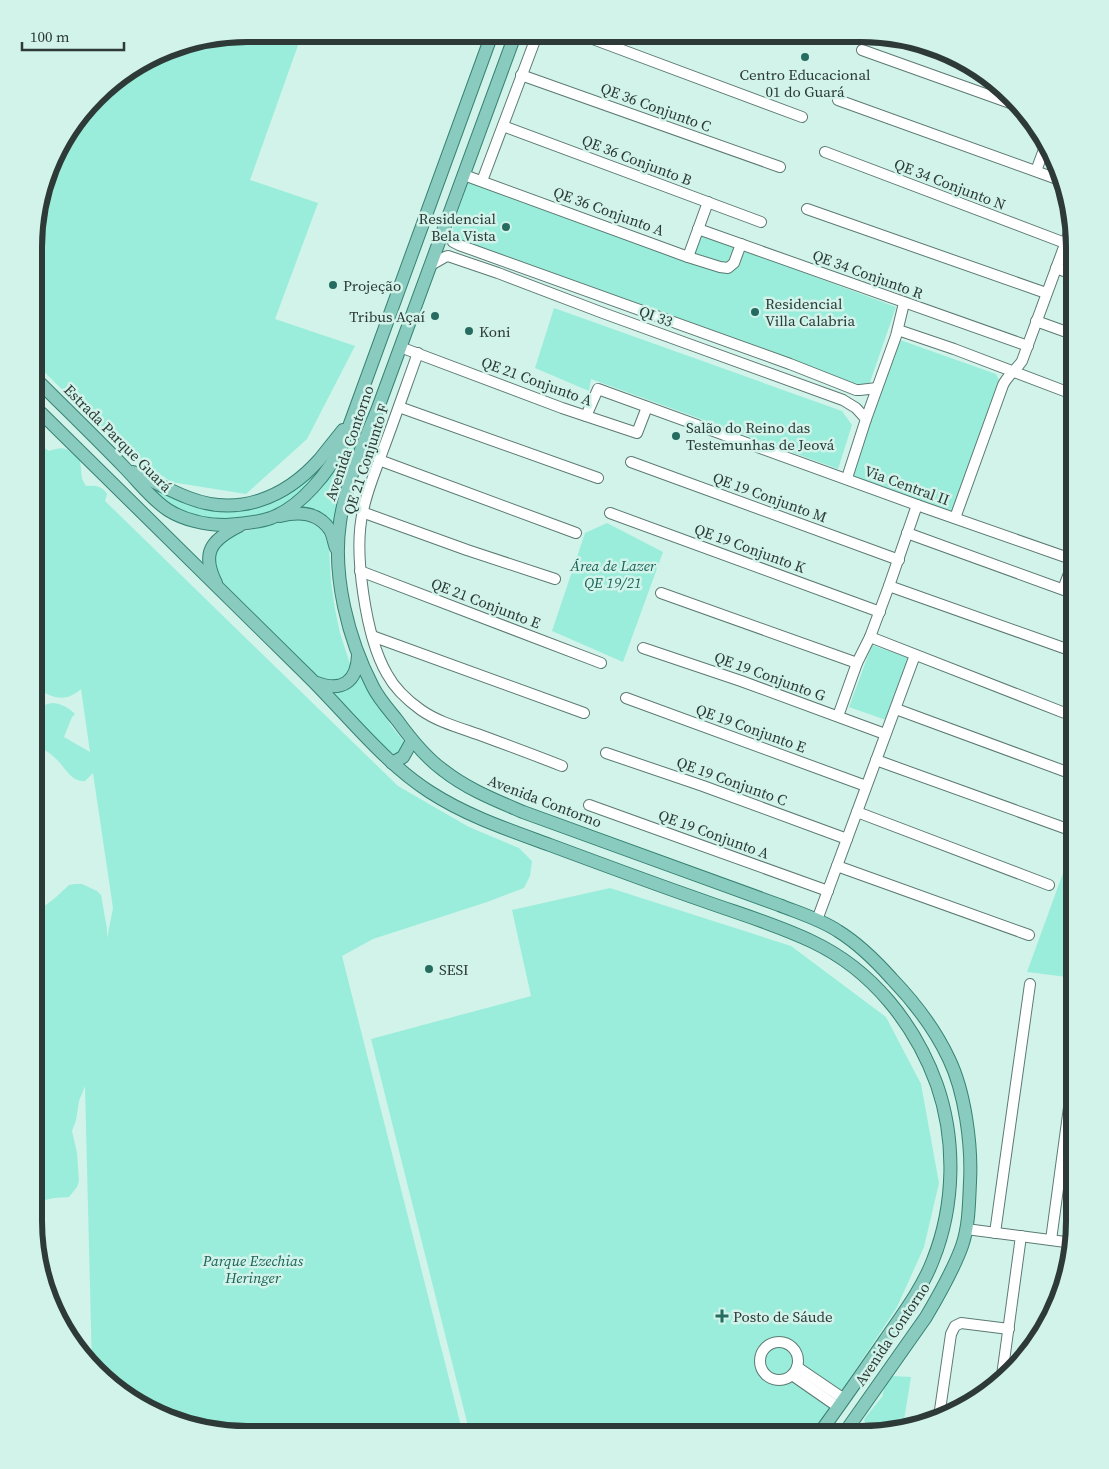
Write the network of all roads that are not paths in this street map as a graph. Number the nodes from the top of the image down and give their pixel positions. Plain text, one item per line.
1 (490, 42) edge
2 (494, 42) edge
3 (512, 42) edge
4 (533, 42) edge
5 (601, 42) edge
6 (862, 50) dead end
7 (507, 56) junction
8 (521, 75) junction
9 (838, 100) dead end
10 (1007, 102) edge
11 (464, 113) junction
12 (802, 117) dead end
13 (482, 124) junction
14 (503, 126) junction
15 (825, 152) dead end
16 (1043, 153) edge
17 (780, 167) dead end
18 (1036, 171) junction
19 (464, 175) junction
20 (1055, 178) edge
21 (482, 181) junction
22 (708, 202) junction
23 (807, 209) dead end
24 (761, 222) dead end
25 (444, 229) junction
26 (698, 229) junction
27 (1065, 243) joint
28 (741, 244) junction
29 (688, 257) junction
30 (502, 261) junction
31 (431, 265) junction
32 (1056, 268) junction
33 (1066, 272) edge
34 (498, 273) junction
35 (1046, 293) junction
36 (904, 303) junction
37 (1036, 321) junction
38 (898, 330) junction
39 (1066, 332) edge
40 (1028, 346) junction
41 (400, 347) junction
42 (418, 353) junction
43 (790, 364) junction
44 (1014, 372) junction
45 (784, 379) junction
46 (42, 385) edge
47 (877, 388) junction
48 (1066, 391) edge
49 (360, 393) junction
50 (399, 407) junction
51 (647, 407) junction
52 (378, 408) junction
53 (42, 414) edge
54 (586, 416) junction
55 (866, 419) junction
56 (350, 422) junction
57 (379, 460) junction
58 (631, 462) dead end
59 (126, 469) junction
60 (598, 478) dead end
61 (847, 478) junction
62 (917, 505) junction
63 (362, 512) junction
64 (610, 513) dead end
65 (271, 518) junction
66 (955, 518) junction
67 (241, 525) junction
68 (576, 533) dead end
69 (908, 533) junction
70 (338, 553) junction
71 (1066, 556) edge
72 (899, 560) junction
73 (360, 571) junction
74 (555, 579) dead end
75 (1066, 582) edge
76 (889, 586) junction
77 (218, 587) junction
78 (1063, 589) junction
79 (1066, 590) edge
80 (661, 593) dead end
81 (880, 612) junction
82 (372, 636) junction
83 (870, 637) junction
84 (643, 648) dead end
85 (1066, 649) edge
86 (358, 654) junction
87 (915, 655) junction
88 (857, 663) junction
89 (602, 664) dead end
90 (387, 674) junction
91 (314, 682) junction
92 (374, 688) junction
93 (626, 698) dead end
94 (896, 708) junction
95 (584, 713) dead end
96 (1066, 714) edge
97 (838, 716) junction
98 (885, 734) junction
99 (412, 741) junction
100 (606, 753) dead end
101 (876, 760) junction
102 (392, 763) junction
103 (562, 766) dead end
104 (1066, 772) edge
105 (866, 786) junction
106 (589, 805) dead end
107 (857, 812) junction
108 (1066, 829) edge
109 (847, 839) junction
110 (837, 866) junction
111 (1049, 885) dead end
112 (828, 891) junction
113 (779, 905) junction
114 (817, 920) junction
115 (768, 924) junction
116 (1029, 935) dead end
117 (855, 943) junction
118 (843, 960) junction
119 (1030, 984) dead end
120 (1066, 1129) edge
121 (950, 1189) junction
122 (970, 1192) junction
123 (966, 1229) junction
124 (995, 1233) junction
125 (1021, 1236) junction
126 (1051, 1240) junction
127 (1065, 1242) edge
128 (932, 1263) junction
129 (952, 1270) junction
130 (1009, 1329) junction
131 (868, 1365) junction
132 (794, 1371) dead end
133 (1003, 1371) edge
134 (883, 1377) junction
135 (841, 1403) junction
136 (940, 1411) edge
137 (824, 1426) edge
138 (849, 1426) edge

1 - 11 main road, Avenida Contorno
2 - 7 main road
3 - 7 main road, Avenida Contorno
4 - 8 street
5 - 12 street
6 - 10 street
7 - 13 main road, Avenida Contorno
8 - 14 street
8 - 17 street, QE 36 Conjunto C
9 - 18 street
11 - 13 main road
11 - 49 main road, Avenida Contorno
13 - 19 main road, Avenida Contorno
14 - 21 street
14 - 22 street, QE 36 Conjunto B
15 - 27 street, QE 34 Conjunto N
16 - 18 street
18 - 20 street
19 - 21 street, QE 36 Conjunto A
19 - 25 main road, Avenida Contorno
21 - 29 street, QE 36 Conjunto A
22 - 24 street, QE 36 Conjunto B
22 - 26 street
23 - 35 street
25 - 30 street, QI 33
25 - 31 main road, Avenida Contorno
26 - 28 street, QE 34 Conjunto R
26 - 29 street
27 - 32 street
28 - 29 street, QE 36 Conjunto A
28 - 36 street, QE 34 Conjunto R
30 - 34 street
30 - 43 street, QI 33
31 - 34 street, QI 33
31 - 41 main road, Avenida Contorno
32 - 33 street
32 - 35 street
34 - 45 street, QI 33
35 - 37 street
36 - 38 street, Via Central II
36 - 40 street, QE 34 Conjunto R
37 - 39 street
37 - 40 street
38 - 44 street
38 - 47 street, Via Central II
40 - 44 street
41 - 42 street, QE 21 Conjunto A
41 - 52 main road, Avenida Contorno
42 - 50 street, QE 21 Conjunto F
42 - 54 street, QE 21 Conjunto A
43 - 45 street
43 - 47 street, QI 33
44 - 48 street
44 - 66 street
45 - 55 street, QI 33
46 - 59 main road, Estrada Parque Guará
47 - 55 street, Via Central II
49 - 52 main road
49 - 56 main road, Avenida Contorno
50 - 57 street, QE 21 Conjunto F
50 - 60 street
51 - 54 street, QE 21 Conjunto A
51 - 54 street
51 - 61 street
52 - 70 main road, Avenida Contorno
53 - 77 main road
55 - 61 street, Via Central II
56 - 59 main road
56 - 65 main road, Avenida Contorno
57 - 63 street, QE 21 Conjunto F
57 - 68 street
58 - 72 street, QE 19 Conjunto M
59 - 67 main road, Estrada Parque Guará
61 - 62 street, Via Central II
62 - 66 street, Via Central II
62 - 69 street
63 - 73 street, QE 21 Conjunto F
63 - 74 street
64 - 81 street, QE 19 Conjunto K
65 - 67 main road, Avenida Contorno
65 - 70 main road
66 - 71 street, Via Central II
67 - 77 main road
69 - 72 street
69 - 78 street
70 - 86 main road, Avenida Contorno
72 - 76 street
73 - 82 street, QE 21 Conjunto F
73 - 89 street, QE 21 Conjunto E
75 - 78 street
76 - 81 street
76 - 85 street
77 - 91 main road, Avenida Contorno
78 - 79 street
80 - 88 street
81 - 83 street
82 - 90 street, QE 21 Conjunto F
82 - 95 street
83 - 87 street
83 - 88 street
84 - 97 street, QE 19 Conjunto G
86 - 91 main road
86 - 92 main road, Avenida Contorno
87 - 94 street
87 - 96 street
88 - 97 street
90 - 92 street
90 - 103 street, QE 21 Conjunto F
91 - 102 main road, Avenida Contorno
92 - 99 main road, Avenida Contorno
93 - 105 street, QE 19 Conjunto E
94 - 98 street
94 - 104 street
97 - 98 street, QE 19 Conjunto G
98 - 101 street
99 - 102 main road
99 - 113 main road, Avenida Contorno
100 - 109 street, QE 19 Conjunto C
101 - 105 street
101 - 108 street
102 - 115 main road, Avenida Contorno
105 - 107 street
106 - 112 street, QE 19 Conjunto A
107 - 109 street
107 - 111 street
109 - 110 street
110 - 112 street
110 - 116 street
112 - 114 street
113 - 114 main road, Avenida Contorno
113 - 115 main road
114 - 117 main road, Avenida Contorno
115 - 118 main road, Avenida Contorno
117 - 118 main road
117 - 122 main road, Avenida Contorno
118 - 121 main road, Avenida Contorno
119 - 124 street
120 - 126 street
121 - 122 main road
121 - 128 main road, Avenida Contorno
122 - 123 main road, Avenida Contorno
123 - 124 street
123 - 129 main road, Avenida Contorno
124 - 125 street
125 - 126 street
125 - 130 street
126 - 127 street
128 - 129 main road
128 - 131 main road, Avenida Contorno
129 - 134 main road, Avenida Contorno
130 - 133 street
130 - 136 street
131 - 134 main road
131 - 135 main road, Avenida Contorno
132 - 135 street
134 - 138 main road, Avenida Contorno
135 - 137 main road, Avenida Contorno

